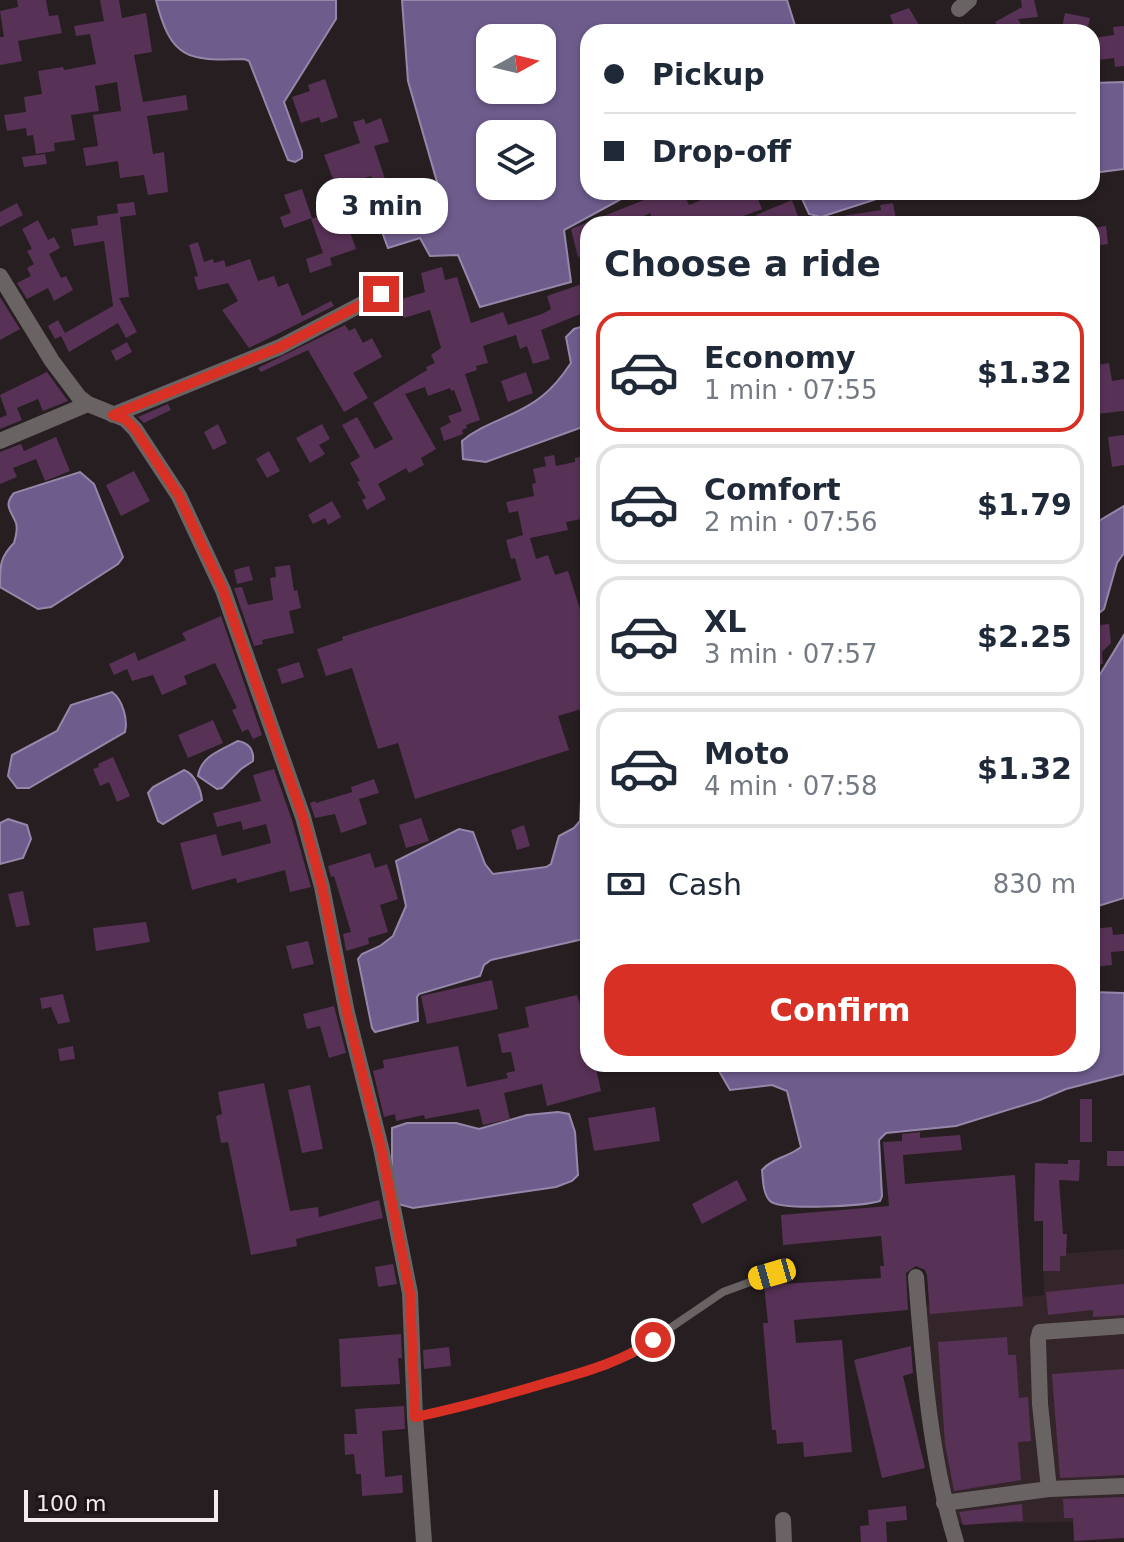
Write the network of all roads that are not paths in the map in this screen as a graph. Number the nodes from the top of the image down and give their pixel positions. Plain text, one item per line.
1 (0, 276) edge
2 (381, 294) dead end
3 (88, 404) junction
4 (113, 415) junction
5 (0, 441) edge
6 (772, 1274) dead end
7 (916, 1277) dead end
8 (1124, 1326) edge
9 (415, 1417) junction
10 (1124, 1486) edge
11 (1049, 1489) junction
12 (944, 1503) junction
13 (783, 1520) dead end
14 (424, 1542) edge
15 (784, 1542) edge
16 (956, 1542) edge

1 - 3 street
2 - 4 street
3 - 4 street
3 - 5 street
4 - 9 street
6 - 9 lane
7 - 12 street
8 - 11 street
9 - 14 street
10 - 11 street
11 - 12 street
12 - 16 street
13 - 15 street

